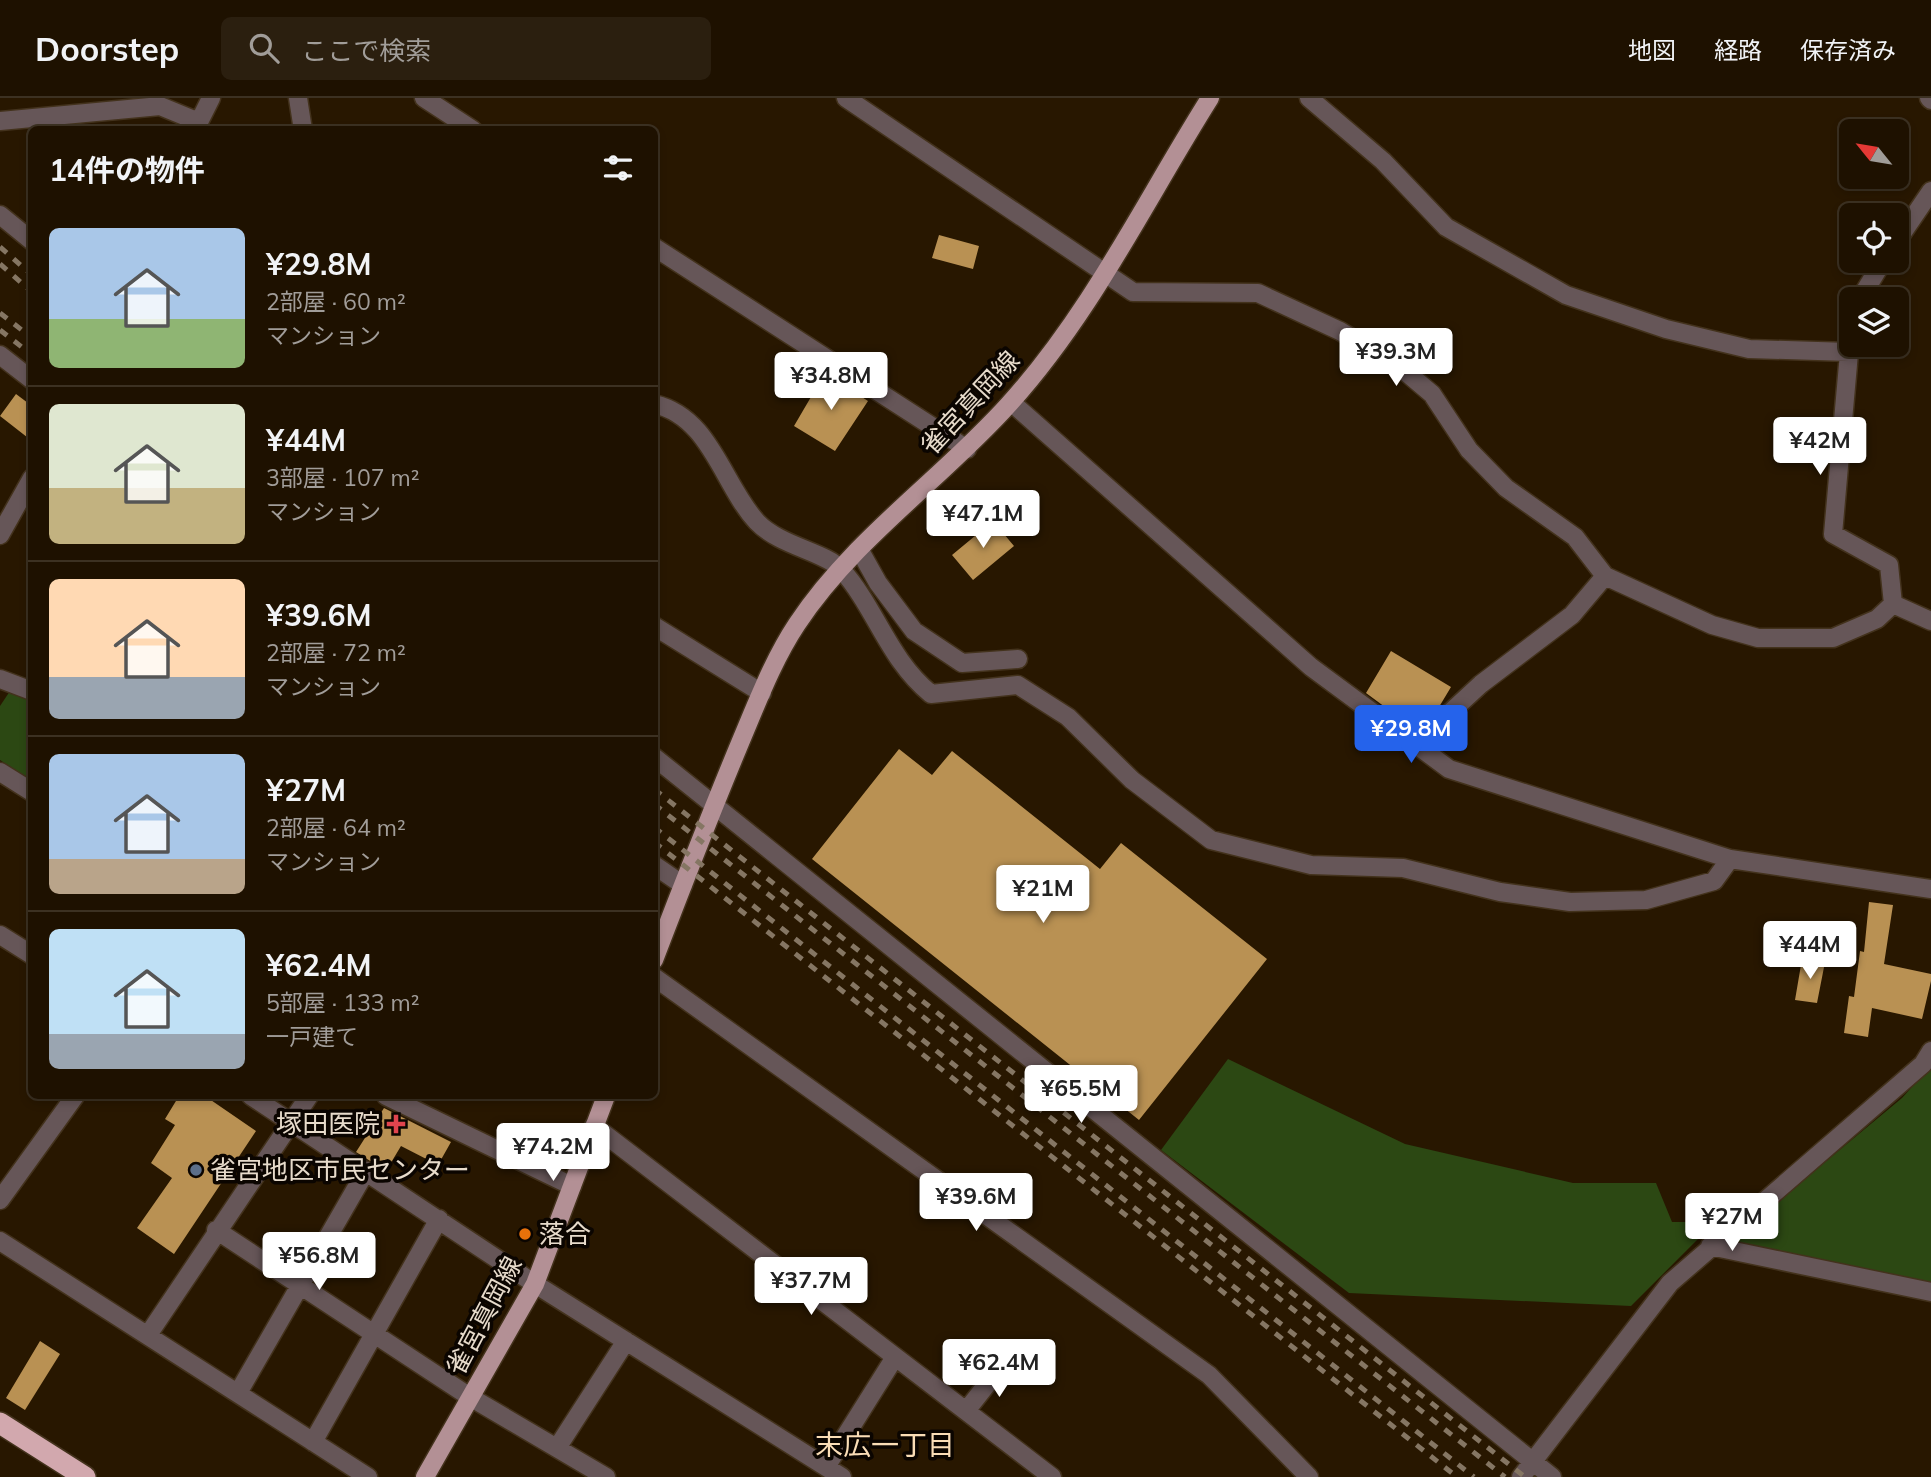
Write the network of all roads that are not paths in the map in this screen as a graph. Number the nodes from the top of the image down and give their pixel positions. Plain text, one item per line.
1 (211, 98) edge
2 (298, 98) edge
3 (424, 98) edge
4 (846, 98) edge
5 (1210, 98) edge
6 (1309, 98) edge
7 (0, 121) edge
8 (197, 126) edge
9 (302, 126) edge
10 (467, 126) edge
11 (1931, 191) edge
12 (0, 215) edge
13 (1909, 223) edge
14 (28, 238) edge
15 (658, 250) edge
16 (1107, 272) junction
17 (1839, 352) edge
18 (0, 355) edge
19 (1849, 357) edge
20 (28, 377) edge
21 (1011, 402) junction
22 (658, 405) edge
23 (967, 449) junction
24 (28, 485) edge
25 (0, 535) edge
26 (859, 549) junction
27 (839, 567) junction
28 (1605, 576) junction
29 (1893, 604) junction
30 (1931, 621) edge
31 (658, 629) edge
32 (1018, 659) dead end
33 (0, 679) edge
34 (28, 689) edge
35 (761, 693) junction
36 (1415, 745) junction
37 (658, 760) edge
38 (0, 772) edge
39 (28, 790) edge
40 (714, 806) junction
41 (1730, 859) junction
42 (658, 867) edge
43 (683, 886) junction
44 (1931, 889) edge
45 (0, 935) edge
46 (658, 950) edge
47 (28, 952) edge
48 (658, 980) edge
49 (1931, 1051) edge
50 (73, 1099) edge
51 (256, 1099) edge
52 (307, 1099) edge
53 (392, 1099) edge
54 (605, 1099) edge
55 (292, 1121) junction
56 (594, 1126) junction
57 (366, 1171) junction
58 (572, 1186) junction
59 (0, 1200) edge
60 (439, 1219) junction
61 (216, 1230) junction
62 (0, 1241) edge
63 (1710, 1246) junction
64 (535, 1284) junction
65 (300, 1286) junction
66 (1931, 1292) edge
67 (374, 1334) junction
68 (148, 1335) junction
69 (626, 1341) junction
70 (895, 1357) junction
71 (1003, 1364) dead end
72 (238, 1394) junction
73 (470, 1397) junction
74 (966, 1411) junction
75 (0, 1423) edge
76 (313, 1442) junction
77 (557, 1448) junction
78 (1533, 1462) junction
79 (826, 1467) junction
80 (1045, 1475) edge
81 (85, 1477) edge
82 (368, 1477) edge
83 (425, 1477) edge
84 (606, 1477) edge
85 (842, 1477) edge
86 (1309, 1477) edge
87 (1521, 1477) edge
88 (1552, 1477) edge

1 - 8 street
2 - 9 street
3 - 10 street
4 - 16 street
5 - 16 main road, 雀宮真岡線
6 - 17 street
7 - 8 street
11 - 13 street
12 - 14 street
15 - 23 street
16 - 21 main road, 雀宮真岡線
16 - 28 street
18 - 20 street
19 - 29 street
21 - 23 main road, 雀宮真岡線
21 - 36 street
22 - 27 street
23 - 26 main road, 雀宮真岡線
24 - 25 street
26 - 27 main road, 雀宮真岡線
26 - 32 street
27 - 35 main road, 雀宮真岡線
27 - 41 street
28 - 29 street
28 - 36 street
29 - 30 street
31 - 35 street
33 - 34 street
35 - 40 main road, 雀宮真岡線
36 - 41 street
37 - 40 street
38 - 39 street
40 - 43 main road, 雀宮真岡線
40 - 78 street
41 - 44 street
42 - 43 street
43 - 46 main road, 雀宮真岡線
45 - 47 street
48 - 86 street
49 - 63 street
50 - 59 street
51 - 55 street
52 - 55 street
53 - 58 street
54 - 56 main road, 雀宮真岡線
55 - 57 street
55 - 61 street
56 - 58 main road, 雀宮真岡線
56 - 70 street
57 - 60 street
57 - 65 street
58 - 64 main road, 雀宮真岡線
60 - 64 street
60 - 67 street
61 - 65 street
61 - 68 street
62 - 68 street
63 - 66 street
63 - 78 street
64 - 69 street
64 - 73 main road, 雀宮真岡線
65 - 67 street
65 - 72 street
67 - 73 street
67 - 76 street
68 - 72 street
69 - 77 street
69 - 79 street
70 - 74 street
70 - 79 street
71 - 74 street
72 - 76 street
73 - 77 street
73 - 83 main road, 雀宮真岡線
74 - 80 street
75 - 81 highway
76 - 82 street
77 - 84 street
78 - 87 street
78 - 88 street
79 - 85 street

